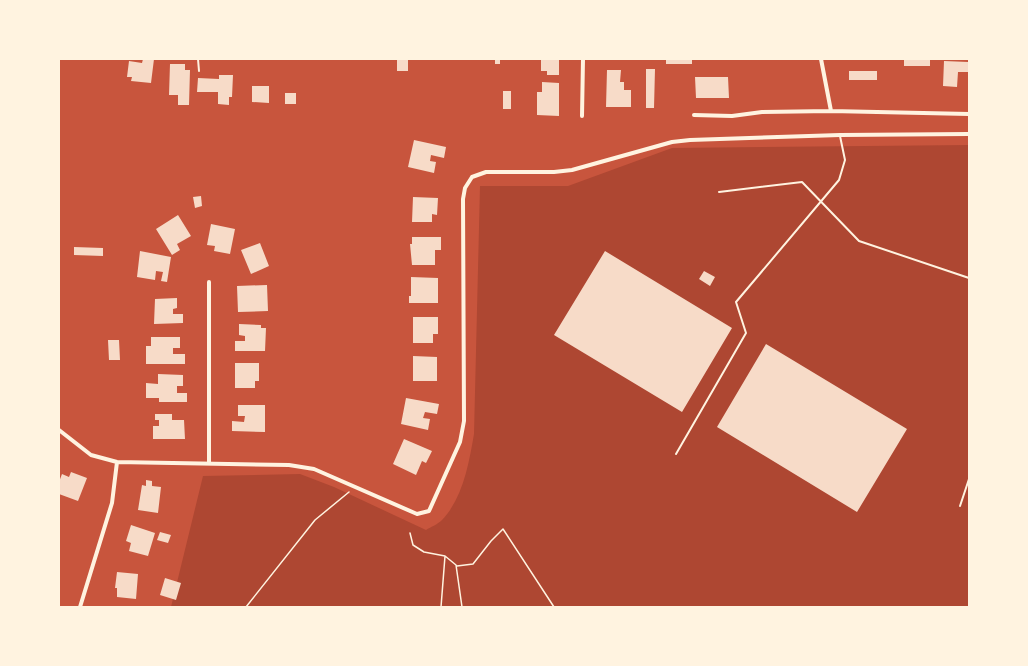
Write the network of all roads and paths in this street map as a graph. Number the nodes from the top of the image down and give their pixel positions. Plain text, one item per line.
1 (198, 59) edge
2 (582, 59) edge
3 (820, 59) edge
4 (199, 71) dead end
5 (831, 111) junction
6 (969, 114) edge
7 (694, 115) dead end
8 (582, 116) dead end
9 (969, 134) edge
10 (840, 135) junction
11 (718, 192) dead end
12 (821, 202) junction
13 (969, 278) edge
14 (209, 282) dead end
15 (59, 430) edge
16 (676, 454) dead end
17 (117, 462) junction
18 (209, 463) junction
19 (969, 479) edge
20 (355, 486) junction
21 (960, 506) dead end
22 (410, 533) dead end
23 (445, 556) junction
24 (456, 566) junction
25 (80, 607) edge
26 (246, 607) edge
27 (441, 607) edge
28 (462, 607) edge
29 (554, 607) edge

1 - 4 lane
2 - 8 street
3 - 5 street
5 - 6 street
5 - 7 street
9 - 10 street
10 - 12 lane
10 - 20 street
11 - 12 lane
12 - 13 lane
12 - 16 lane
14 - 18 street
15 - 17 street
17 - 18 street
17 - 25 street
18 - 20 street
19 - 21 lane
20 - 26 path
22 - 23 path
23 - 24 path
23 - 27 path
24 - 28 path
24 - 29 path

